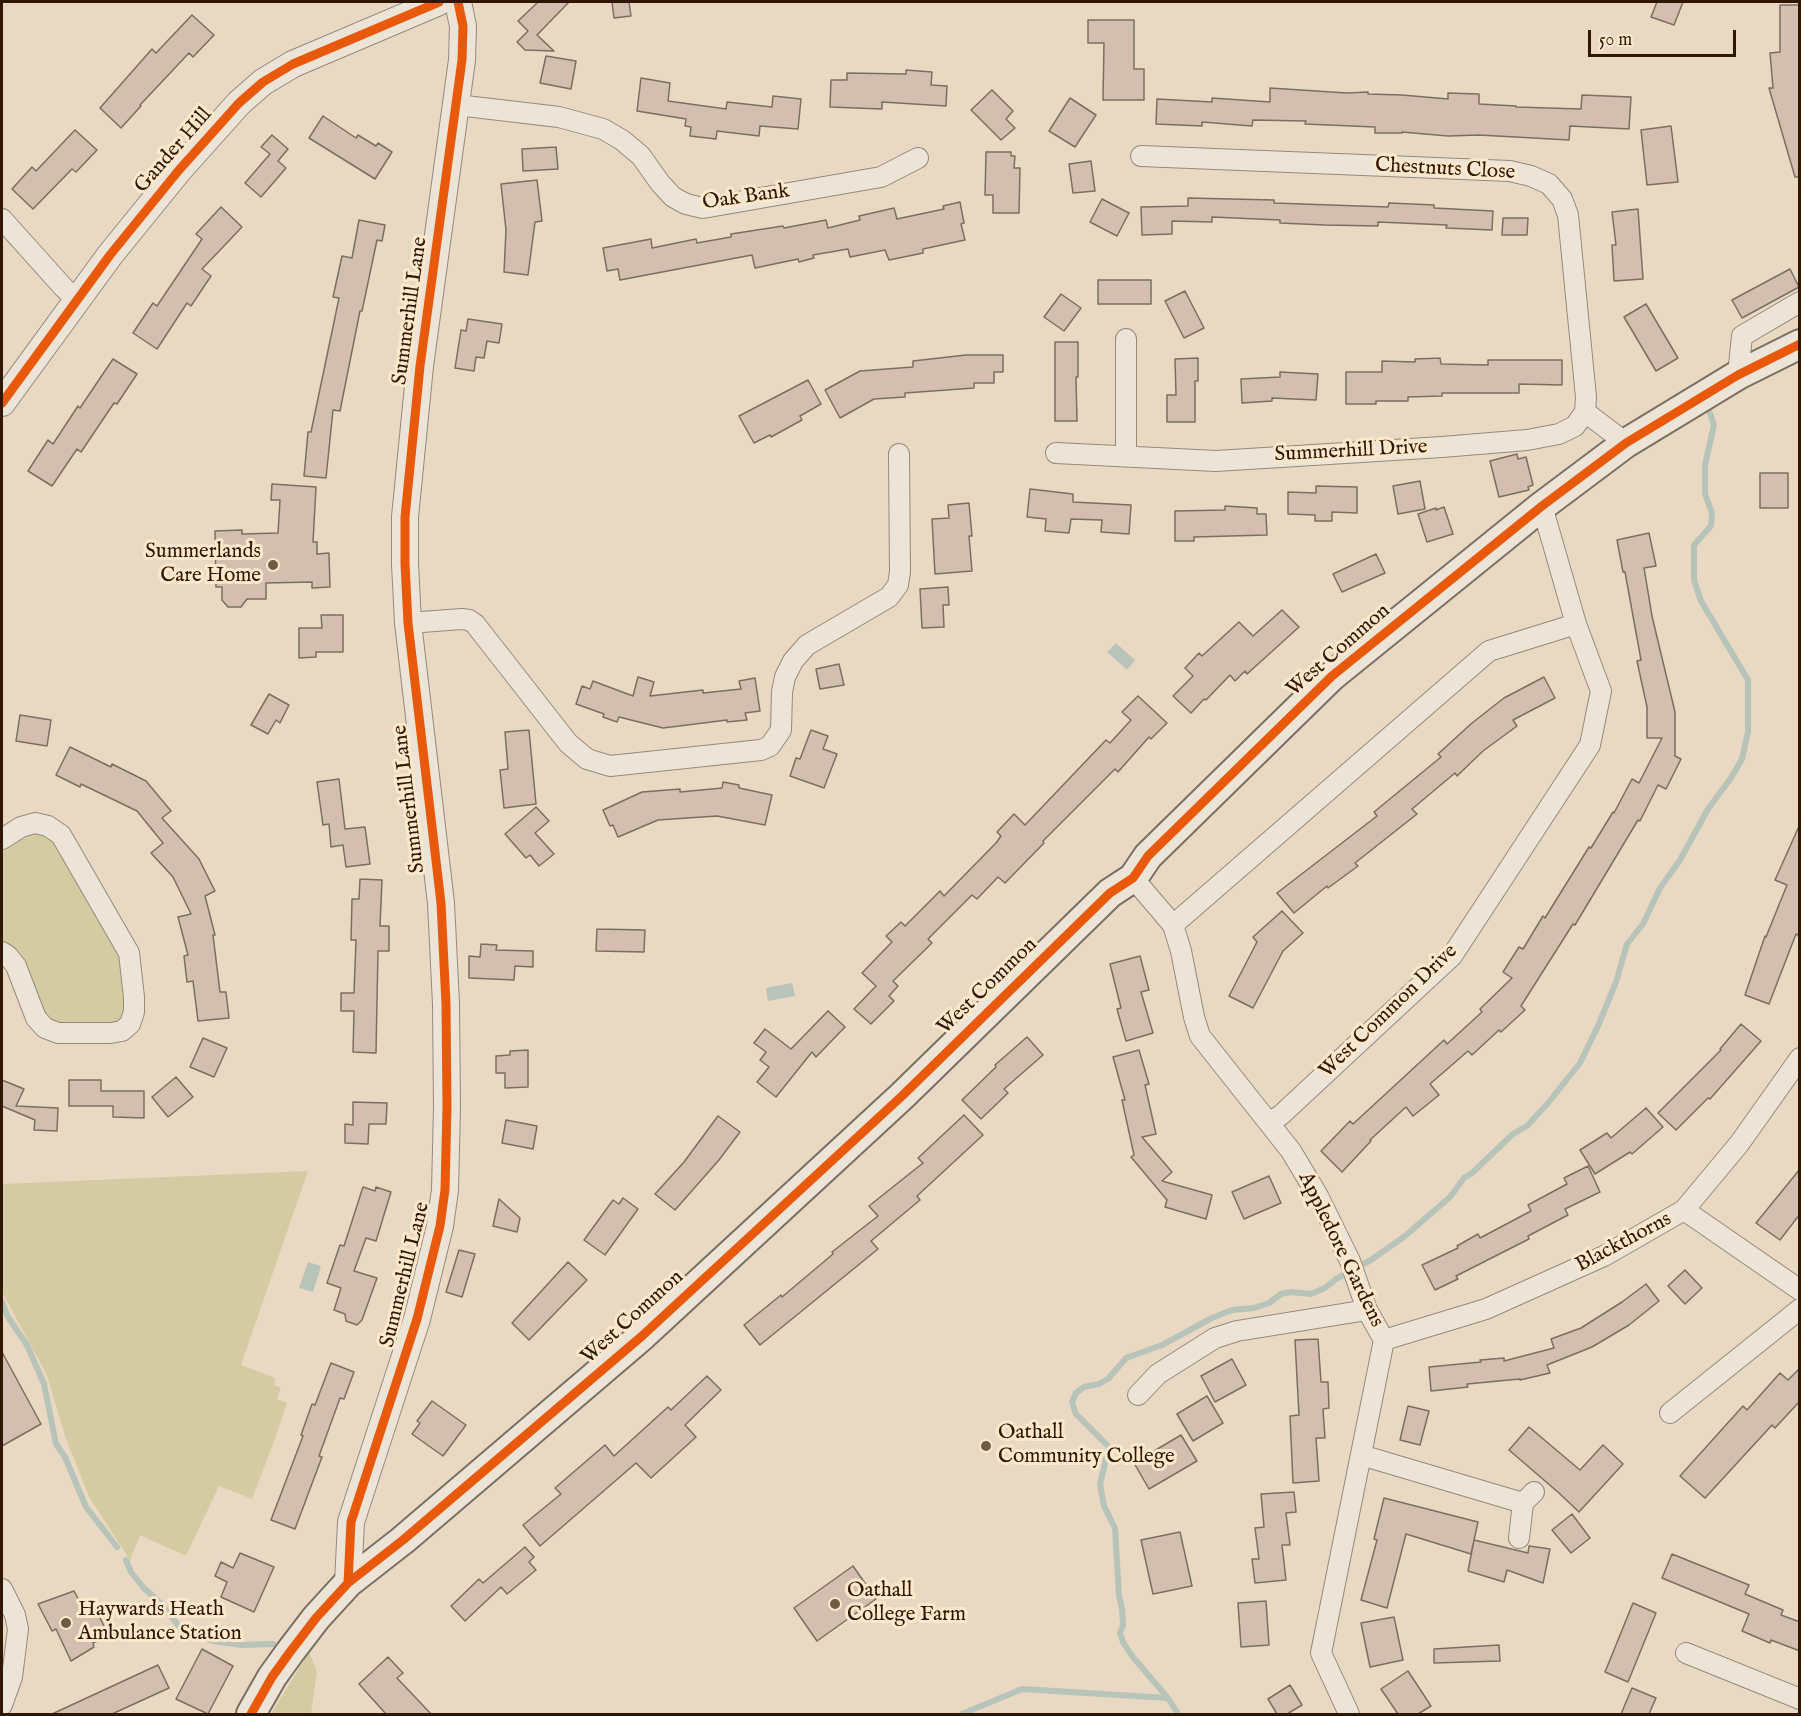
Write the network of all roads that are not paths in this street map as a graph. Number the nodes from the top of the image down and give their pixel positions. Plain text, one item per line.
1 (439, 2) edge
2 (458, 2) edge
3 (457, 105) junction
4 (1140, 156) dead end
5 (918, 158) dead end
6 (2, 219) edge
7 (76, 299) junction
8 (1800, 302) edge
9 (1126, 339) dead end
10 (1800, 344) edge
11 (1738, 375) junction
12 (2, 404) edge
13 (1585, 412) junction
14 (1626, 443) junction
15 (1056, 453) dead end
16 (899, 454) dead end
17 (1126, 456) junction
18 (1542, 506) junction
19 (408, 623) junction
20 (1576, 624) junction
21 (2, 839) edge
22 (1133, 878) junction
23 (1173, 925) junction
24 (2, 952) edge
25 (1800, 1058) edge
26 (1269, 1123) junction
27 (1684, 1210) junction
28 (1800, 1290) edge
29 (1800, 1309) edge
30 (1367, 1310) junction
31 (1384, 1340) junction
32 (1138, 1395) dead end
33 (1670, 1413) dead end
34 (1361, 1455) junction
35 (1520, 1538) dead end
36 (348, 1583) junction
37 (2, 1588) edge
38 (1686, 1653) dead end
39 (1800, 1699) edge
40 (2, 1705) edge
41 (251, 1714) edge
42 (1349, 1714) edge

1 - 7 street, Gander Hill
2 - 3 street, Summerhill Lane
3 - 5 street, Oak Bank
3 - 19 street, Summerhill Lane
4 - 13 street, Chestnuts Close
6 - 7 street
7 - 12 street, Gander Hill
8 - 11 street
9 - 17 street
10 - 11 main road, West Common
11 - 14 main road, West Common
13 - 14 street
13 - 17 street, Summerhill Drive
14 - 18 main road, West Common
15 - 17 street, Summerhill Drive
16 - 19 street
18 - 20 street, West Common Drive
18 - 22 main road, West Common
19 - 36 street, Summerhill Lane
20 - 23 street
20 - 26 street, West Common Drive
21 - 24 street
22 - 23 street
22 - 36 main road, West Common
23 - 26 street
25 - 27 street, Blackthorns
26 - 30 street, Appledore Gardens
27 - 28 street
27 - 31 street, Blackthorns
29 - 33 street
30 - 31 street, Appledore Gardens
30 - 32 street
31 - 34 street, Appledore Gardens
34 - 35 street
34 - 42 street, Appledore Gardens
36 - 41 main road, West Common
37 - 40 street
38 - 39 street

